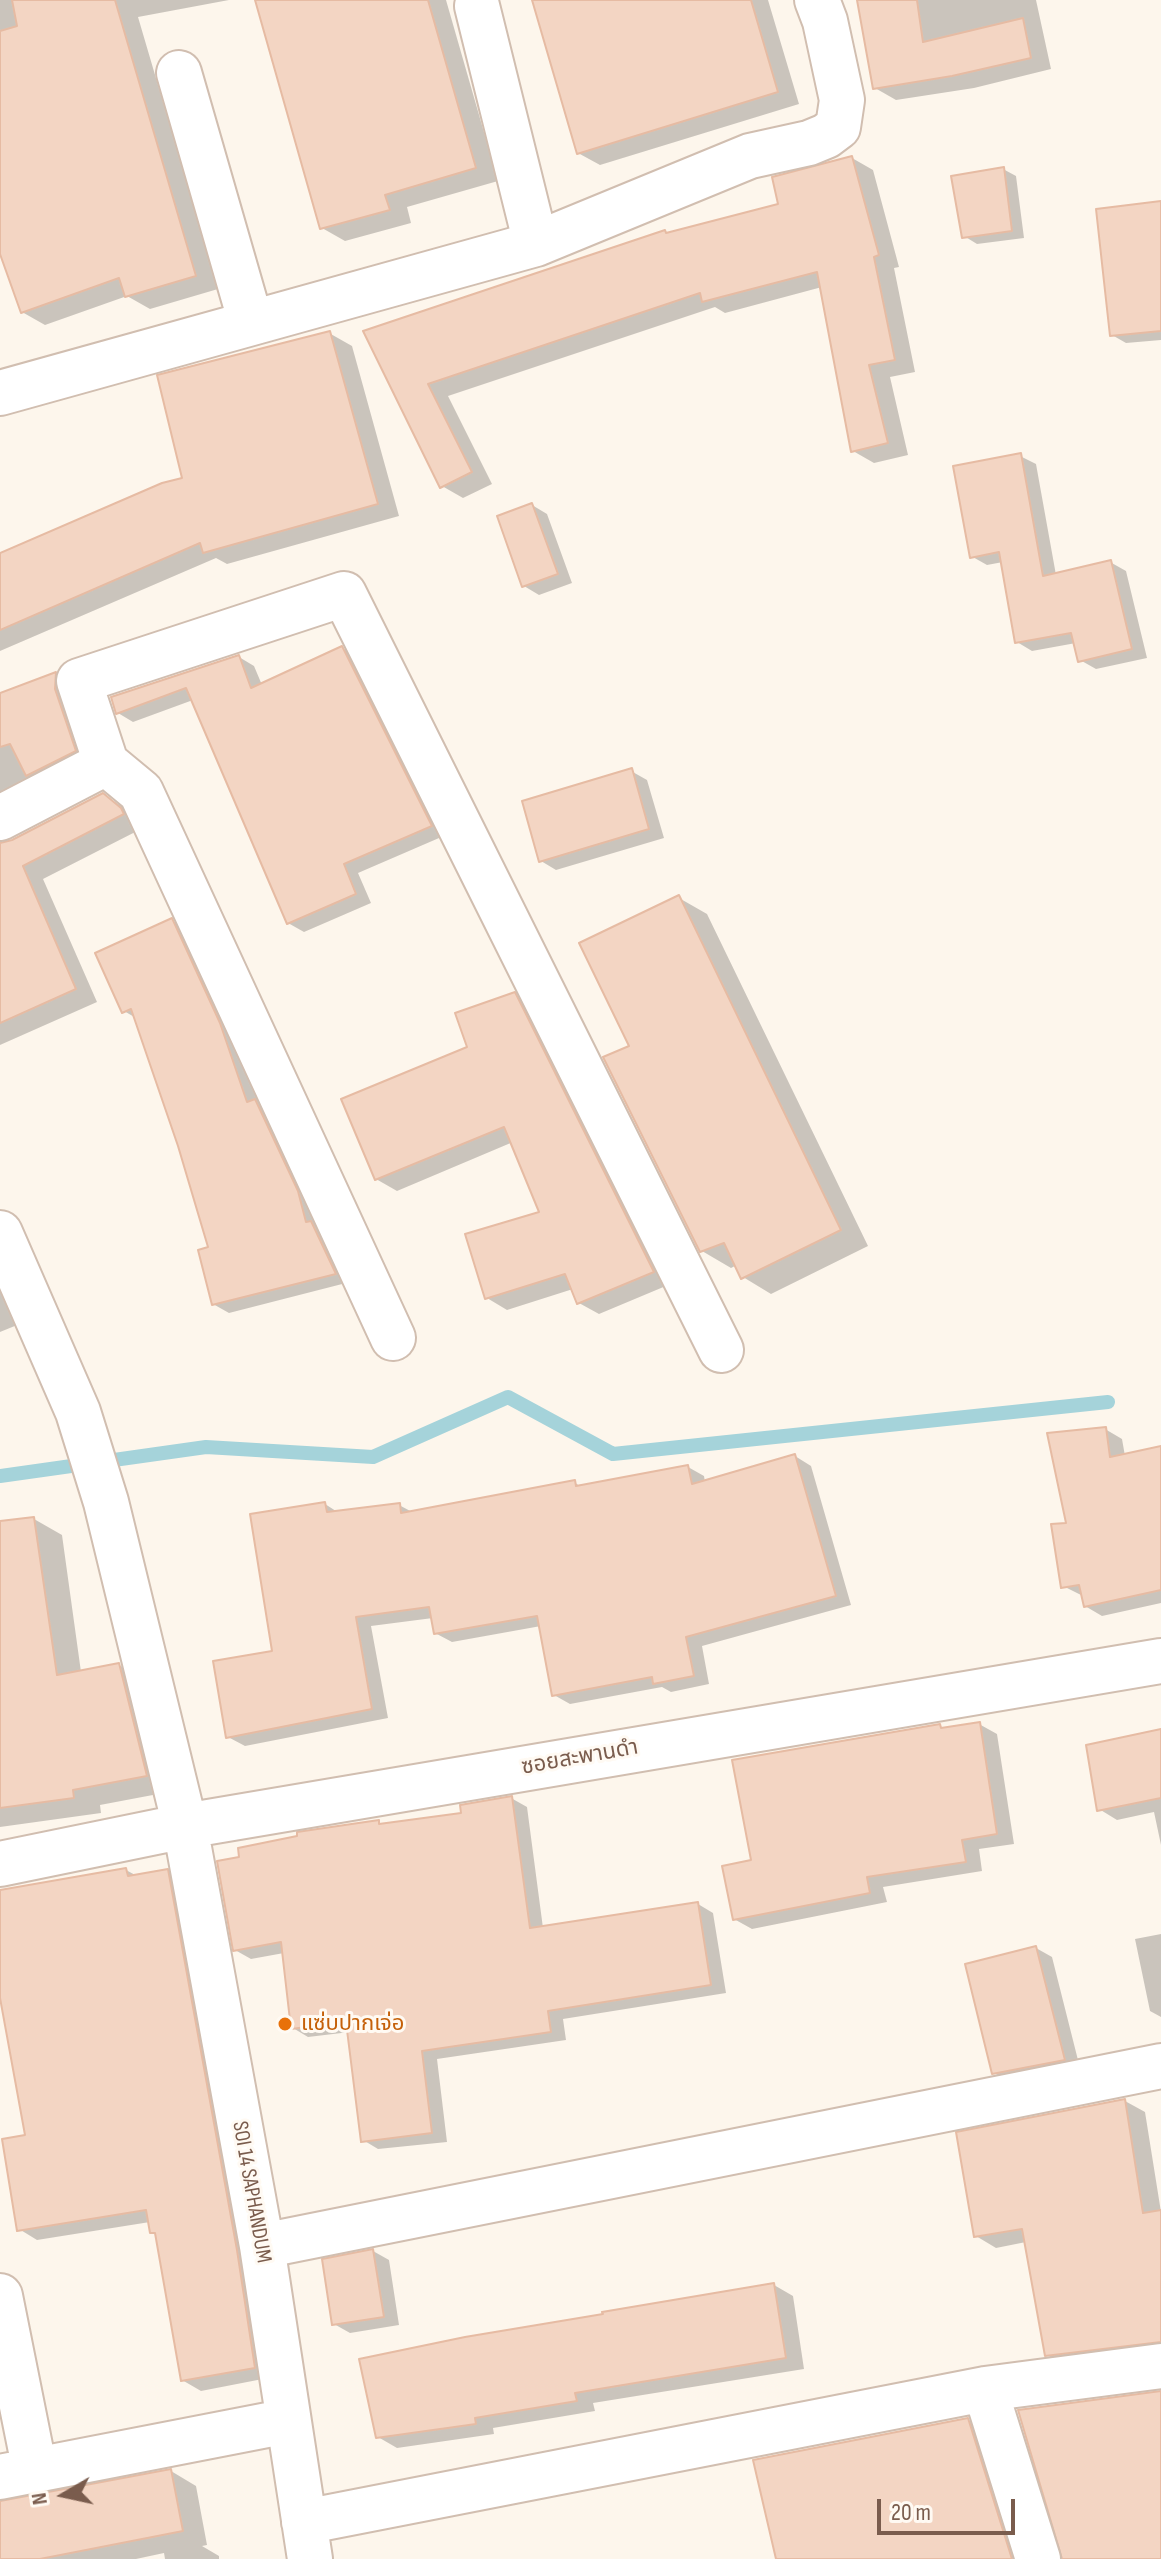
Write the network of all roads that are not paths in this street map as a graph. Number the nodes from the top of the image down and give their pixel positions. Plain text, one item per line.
1 (817, 0) edge
2 (477, 6) dead end
3 (179, 73) dead end
4 (536, 244) junction
5 (251, 323) junction
6 (0, 393) edge
7 (106, 763) junction
8 (0, 818) edge
9 (0, 1233) edge
10 (393, 1338) dead end
11 (721, 1350) dead end
12 (1161, 1661) edge
13 (185, 1826) junction
14 (0, 1864) edge
15 (1161, 2066) edge
16 (262, 2246) junction
17 (0, 2296) edge
18 (1161, 2366) edge
19 (985, 2389) junction
20 (288, 2421) junction
21 (17, 2474) edge
22 (307, 2540) edge
23 (1038, 2559) edge

1 - 4 street
2 - 4 street
3 - 5 street
4 - 5 street
5 - 6 street
7 - 8 street
7 - 10 street
7 - 11 street
9 - 13 street, SOI 14 SAPHANDUM
12 - 13 street, ซอยสะพานดำ
13 - 14 street, ซอยสะพานดำ
13 - 16 street, SOI 14 SAPHANDUM
15 - 16 street
16 - 20 street, SOI 14 SAPHANDUM
17 - 21 street
18 - 19 street
19 - 22 street
19 - 23 street
20 - 21 street
20 - 22 street, SOI 14 SAPHANDUM

